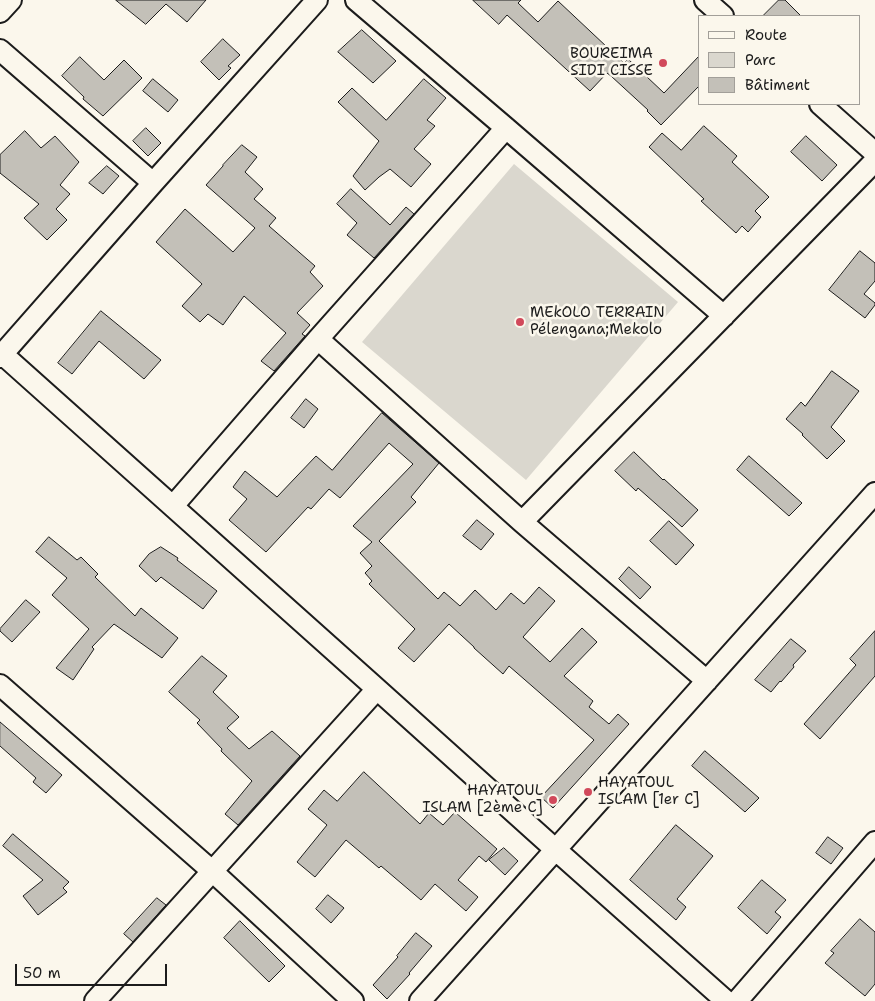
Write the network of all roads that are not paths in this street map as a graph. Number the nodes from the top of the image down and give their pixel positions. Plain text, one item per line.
1 (11, 0) edge
2 (317, 0) edge
3 (356, 0) edge
4 (705, 0) edge
5 (0, 12) edge
6 (722, 15) edge
7 (0, 50) edge
8 (821, 105) edge
9 (506, 128) junction
10 (875, 153) edge
11 (875, 161) edge
12 (154, 183) junction
13 (724, 316) junction
14 (318, 339) junction
15 (1, 355) edge
16 (875, 492) edge
17 (172, 506) junction
18 (522, 522) junction
19 (707, 681) junction
20 (377, 689) junction
21 (4, 696) edge
22 (875, 842) edge
23 (556, 850) junction
24 (212, 871) junction
25 (95, 1001) edge
26 (353, 1001) edge
27 (420, 1001) edge
28 (726, 1001) edge
29 (737, 1001) edge

1 - 5 street
2 - 12 street
3 - 9 street
4 - 6 street
7 - 12 street
8 - 10 street
9 - 13 street
9 - 14 street
11 - 13 street
12 - 15 street
13 - 18 street
14 - 17 street
14 - 18 street
15 - 17 street
16 - 19 street
17 - 20 street
18 - 19 street
19 - 23 street
20 - 23 street
20 - 24 street
21 - 24 street
22 - 29 street
23 - 27 street
23 - 28 street
24 - 25 street
24 - 26 street

